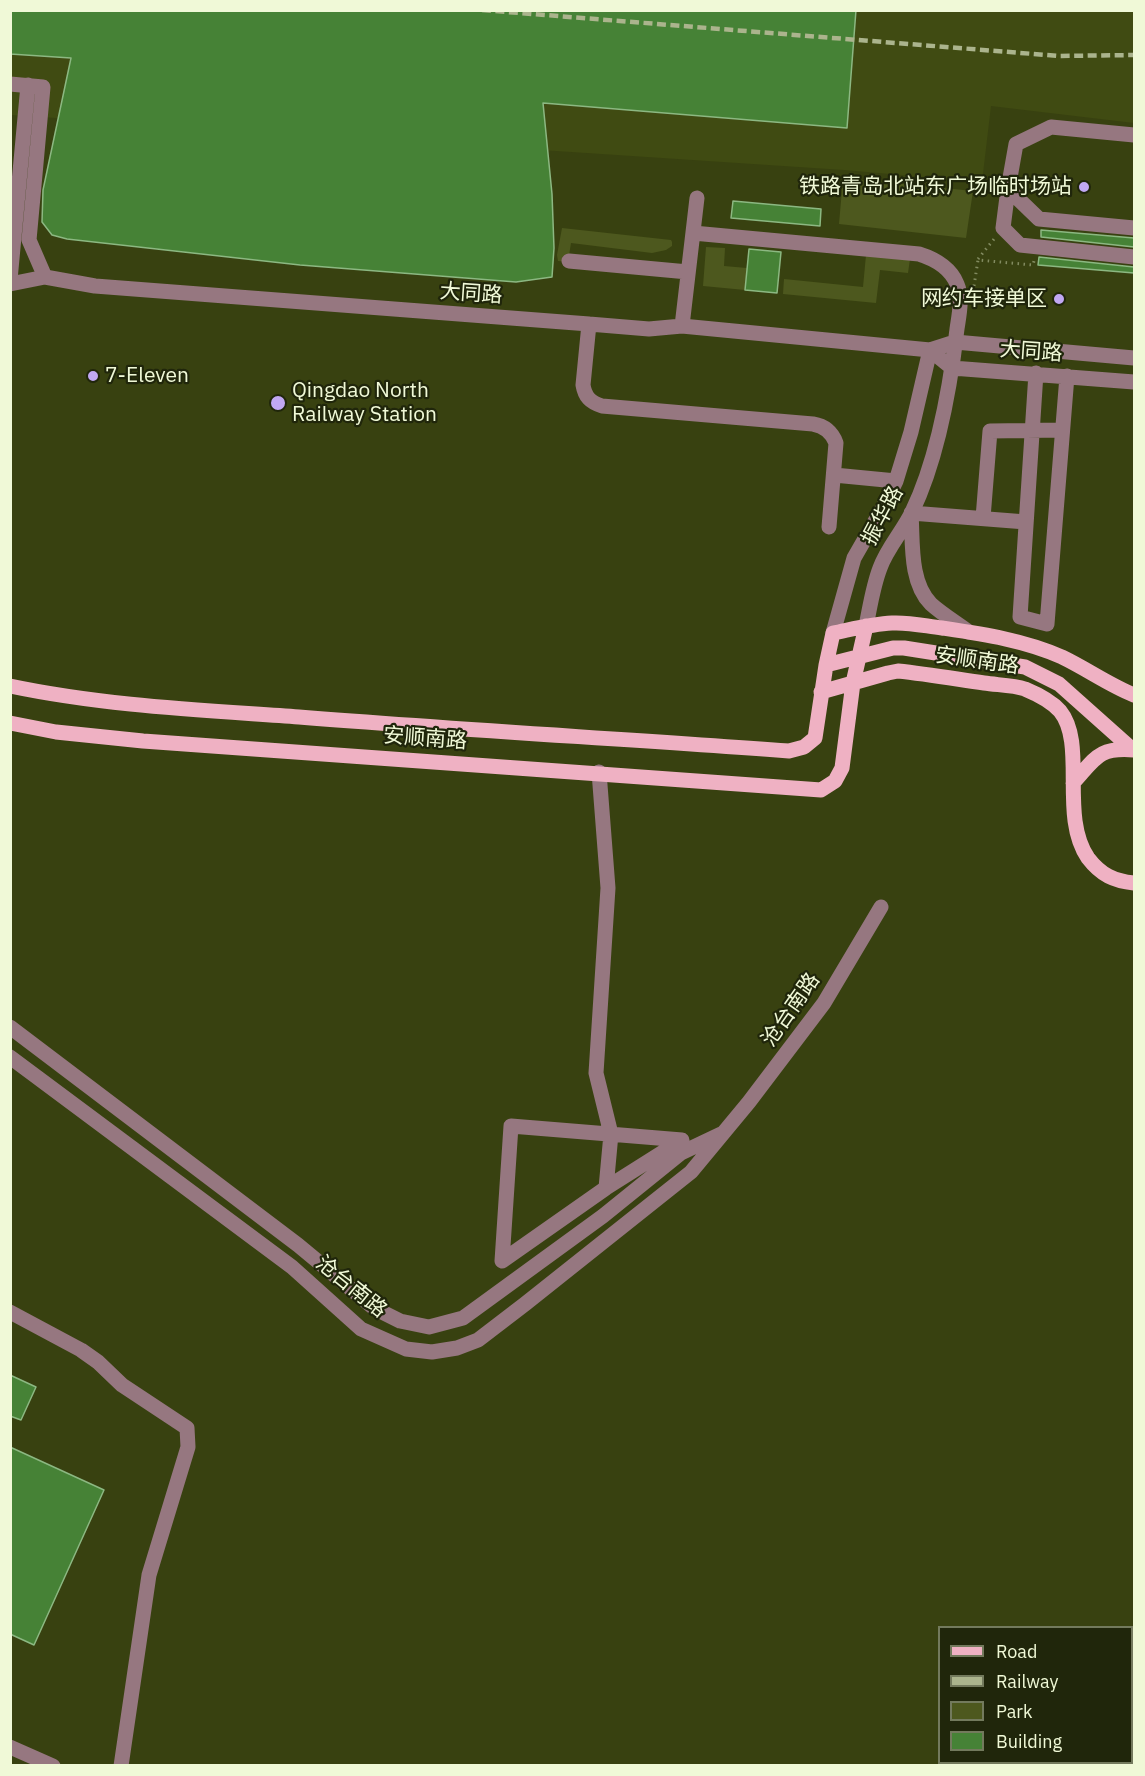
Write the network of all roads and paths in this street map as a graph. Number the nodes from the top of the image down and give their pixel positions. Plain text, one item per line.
1 (10, 84) edge
2 (28, 85) junction
3 (1134, 135) edge
4 (1008, 189) junction
5 (697, 198) dead end
6 (1003, 228) junction
7 (1134, 228) edge
8 (693, 233) junction
9 (1036, 247) junction
10 (1134, 257) edge
11 (978, 260) junction
12 (569, 261) dead end
13 (688, 272) junction
14 (45, 277) junction
15 (10, 279) edge
16 (10, 284) edge
17 (973, 295) dead end
18 (589, 324) junction
19 (682, 326) junction
20 (956, 342) junction
21 (930, 350) junction
22 (1134, 358) edge
23 (952, 368) junction
24 (1036, 373) junction
25 (1067, 376) junction
26 (1134, 382) edge
27 (1033, 429) junction
28 (1062, 430) junction
29 (834, 475) junction
30 (896, 481) junction
31 (912, 513) junction
32 (983, 518) junction
33 (1026, 522) junction
34 (829, 527) dead end
35 (866, 626) junction
36 (969, 632) junction
37 (834, 633) junction
38 (858, 656) junction
39 (826, 665) junction
40 (853, 683) junction
41 (10, 686) edge
42 (821, 692) junction
43 (1134, 695) edge
44 (10, 723) edge
45 (1134, 750) edge
46 (599, 772) junction
47 (835, 781) joint
48 (1073, 783) junction
49 (1134, 883) edge
50 (881, 907) dead end
51 (10, 1027) edge
52 (10, 1057) edge
53 (726, 1131) junction
54 (611, 1134) junction
55 (606, 1188) junction
56 (10, 1312) edge
57 (10, 1746) edge
58 (53, 1766) edge
59 (121, 1766) edge

1 - 2 street
2 - 14 street
2 - 15 street
3 - 4 street
4 - 6 street
4 - 7 street
5 - 8 street
6 - 9 street
6 - 11 path
8 - 13 street
8 - 20 street, 振华路
9 - 10 street
9 - 11 path
11 - 17 path
12 - 13 street
13 - 19 street
14 - 16 street, 大同路
14 - 18 street, 大同路
18 - 19 street, 大同路
18 - 29 street
19 - 21 street, 大同路
20 - 21 street, 大同路
20 - 22 street, 大同路
20 - 23 street, 振华路
21 - 23 street
21 - 30 street, 振华路
23 - 24 street, 大同路
23 - 31 street, 振华路
24 - 25 street, 大同路
24 - 27 street
25 - 26 street, 大同路
25 - 28 street
27 - 28 street
27 - 32 street
27 - 33 street
28 - 33 street
29 - 30 street
29 - 34 street
30 - 37 street, 振华路
31 - 32 street
31 - 35 street, 振华路
31 - 36 street
32 - 33 street
35 - 36 main road, 安顺南路
35 - 37 main road, 安顺南路
35 - 38 main road, 振华路
36 - 43 main road, 安顺南路
37 - 39 main road
38 - 39 main road
38 - 40 main road, 振华路
38 - 45 main road
39 - 42 main road
40 - 42 main road, 安顺南路
40 - 47 main road, 振华路
40 - 48 main road, 安顺南路
41 - 42 main road, 安顺南路
44 - 46 main road, 安顺南路
45 - 48 main road
46 - 47 main road, 安顺南路
46 - 54 street
48 - 49 main road, 安顺南路
50 - 53 street, 沧台南路
51 - 53 street, 沧台南路
52 - 53 street, 沧台南路
54 - 55 street
54 - 55 street
54 - 55 street
56 - 59 street
57 - 58 street

